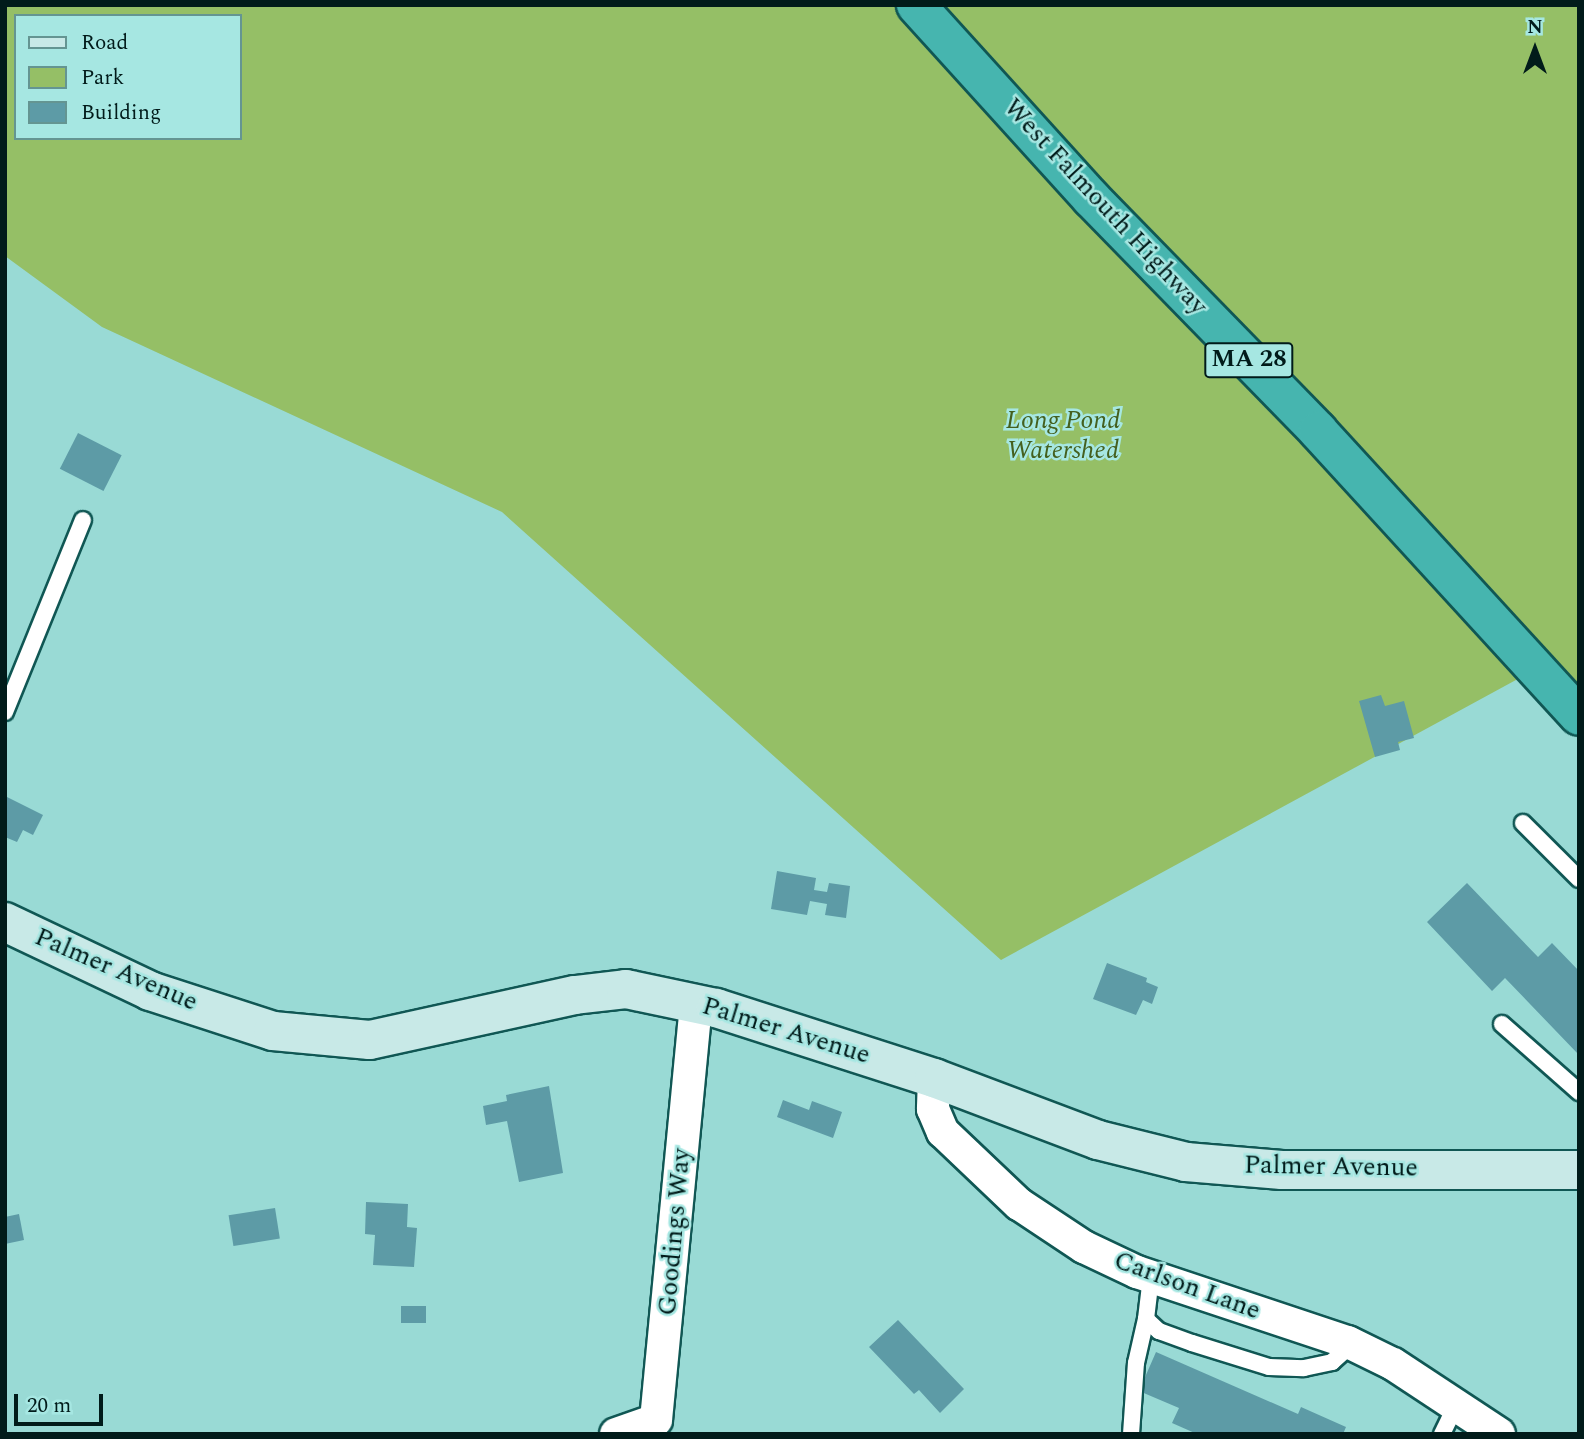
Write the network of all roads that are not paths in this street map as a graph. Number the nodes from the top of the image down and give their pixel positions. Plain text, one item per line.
1 (916, 5) edge
2 (83, 520) dead end
3 (5, 712) edge
4 (1579, 716) edge
5 (1523, 823) dead end
6 (1579, 879) edge
7 (5, 922) edge
8 (696, 1003) junction
9 (1502, 1024) dead end
10 (934, 1078) junction
11 (1579, 1092) edge
12 (1579, 1170) edge
13 (1151, 1277) junction
14 (1146, 1319) junction
15 (1352, 1345) junction
16 (1457, 1403) junction
17 (655, 1427) edge
18 (616, 1434) edge
19 (1130, 1434) edge
20 (1441, 1434) edge
21 (1499, 1434) edge

1 - 4 highway, West Falmouth Highway / MA 28
2 - 3 lane
5 - 6 lane
7 - 8 main road, Palmer Avenue
8 - 10 main road, Palmer Avenue
8 - 17 street, Goodings Way
9 - 11 lane
10 - 12 main road, Palmer Avenue
10 - 13 street, Carlson Lane
13 - 14 lane
13 - 15 street, Carlson Lane
14 - 15 lane
14 - 19 lane
15 - 16 street, Carlson Lane
16 - 20 lane
16 - 21 street, Carlson Lane
17 - 18 street, Goodings Way

